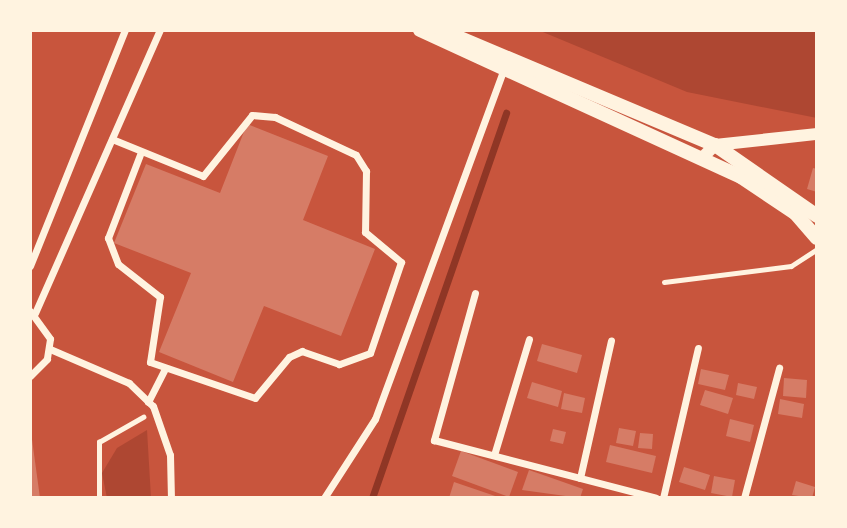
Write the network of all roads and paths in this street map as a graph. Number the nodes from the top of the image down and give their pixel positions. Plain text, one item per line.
1 (125, 30) edge
2 (160, 30) edge
3 (419, 30) edge
4 (441, 30) edge
5 (503, 72) junction
6 (817, 134) edge
7 (112, 139) junction
8 (715, 145) junction
9 (141, 152) junction
10 (702, 158) junction
11 (817, 215) edge
12 (817, 239) edge
13 (817, 250) edge
14 (30, 266) edge
15 (664, 282) dead end
16 (475, 293) dead end
17 (32, 312) edge
18 (529, 339) dead end
19 (611, 340) dead end
20 (698, 348) dead end
21 (50, 349) junction
22 (779, 368) dead end
23 (164, 370) junction
24 (30, 376) edge
25 (148, 402) junction
26 (154, 410) junction
27 (494, 455) junction
28 (580, 478) junction
29 (99, 498) edge
30 (171, 498) edge
31 (324, 498) edge
32 (656, 498) edge
33 (663, 498) edge
34 (744, 498) edge

1 - 14 street
2 - 7 street
3 - 5 main road
4 - 8 main road
5 - 10 main road
5 - 31 street
6 - 8 street
7 - 9 street
7 - 17 street
8 - 10 street
8 - 11 main road
9 - 23 street
9 - 23 street
10 - 12 main road
13 - 15 lane
16 - 27 street
17 - 21 street
18 - 27 street
19 - 28 street
20 - 33 street
21 - 24 street
21 - 25 street
22 - 34 street
23 - 25 street
25 - 26 street
26 - 29 path
26 - 30 street
27 - 28 street
28 - 32 street

